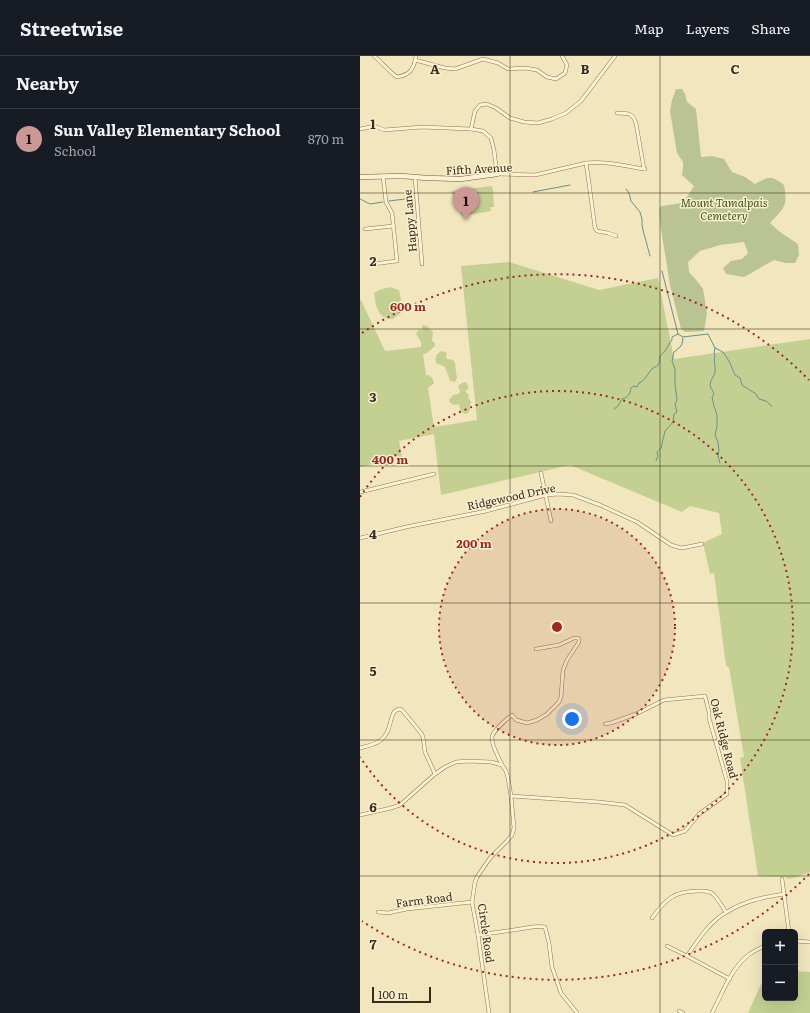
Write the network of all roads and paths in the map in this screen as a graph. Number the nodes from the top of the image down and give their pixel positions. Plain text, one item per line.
1 (374, 56) edge
2 (562, 56) edge
3 (615, 56) edge
4 (415, 58) edge
5 (617, 113) dead end
6 (360, 129) edge
7 (471, 129) junction
8 (586, 163) junction
9 (497, 174) junction
10 (383, 176) junction
11 (360, 177) edge
12 (414, 177) junction
13 (393, 226) junction
14 (365, 230) dead end
15 (616, 236) dead end
16 (373, 264) dead end
17 (422, 264) dead end
18 (541, 473) dead end
19 (434, 474) dead end
20 (360, 492) edge
21 (546, 496) junction
22 (551, 521) dead end
23 (360, 538) edge
24 (702, 544) dead end
25 (536, 649) dead end
26 (605, 724) dead end
27 (360, 748) edge
28 (502, 765) junction
29 (435, 774) junction
30 (511, 796) junction
31 (360, 815) edge
32 (782, 879) dead end
33 (784, 894) junction
34 (472, 902) junction
35 (378, 912) dead end
36 (726, 912) junction
37 (652, 918) dead end
38 (789, 929) edge
39 (478, 935) junction
40 (798, 942) edge
41 (810, 942) edge
42 (667, 946) dead end
43 (762, 948) edge
44 (687, 956) junction
45 (730, 979) junction
46 (679, 1011) dead end
47 (488, 1013) edge
48 (577, 1013) edge
49 (683, 1013) edge
50 (712, 1013) edge

1 - 4 street
2 - 4 street
3 - 7 street
5 - 8 street, Fifth Avenue
6 - 7 street
7 - 9 street
8 - 9 street, Fifth Avenue
8 - 15 street
9 - 12 street, Fifth Avenue
10 - 11 street, Fifth Avenue
10 - 12 street, Fifth Avenue
10 - 13 street
12 - 17 street, Happy Lane
13 - 14 street
13 - 16 street
18 - 21 street
19 - 20 street
21 - 22 street
21 - 23 street, Ridgewood Drive
21 - 24 street, Ridgewood Drive
25 - 28 street, Circle Road
26 - 30 street, Oak Ridge Road
27 - 29 street
28 - 29 street
28 - 30 street, Circle Road
29 - 31 street
30 - 34 street, Circle Road
32 - 33 street
33 - 36 street
33 - 38 street
34 - 35 street, Farm Road
34 - 39 street, Circle Road
36 - 37 street
36 - 44 street
39 - 47 street, Circle Road
39 - 48 street
40 - 41 street
42 - 44 street
43 - 45 street
44 - 45 street
45 - 50 street
46 - 49 street

